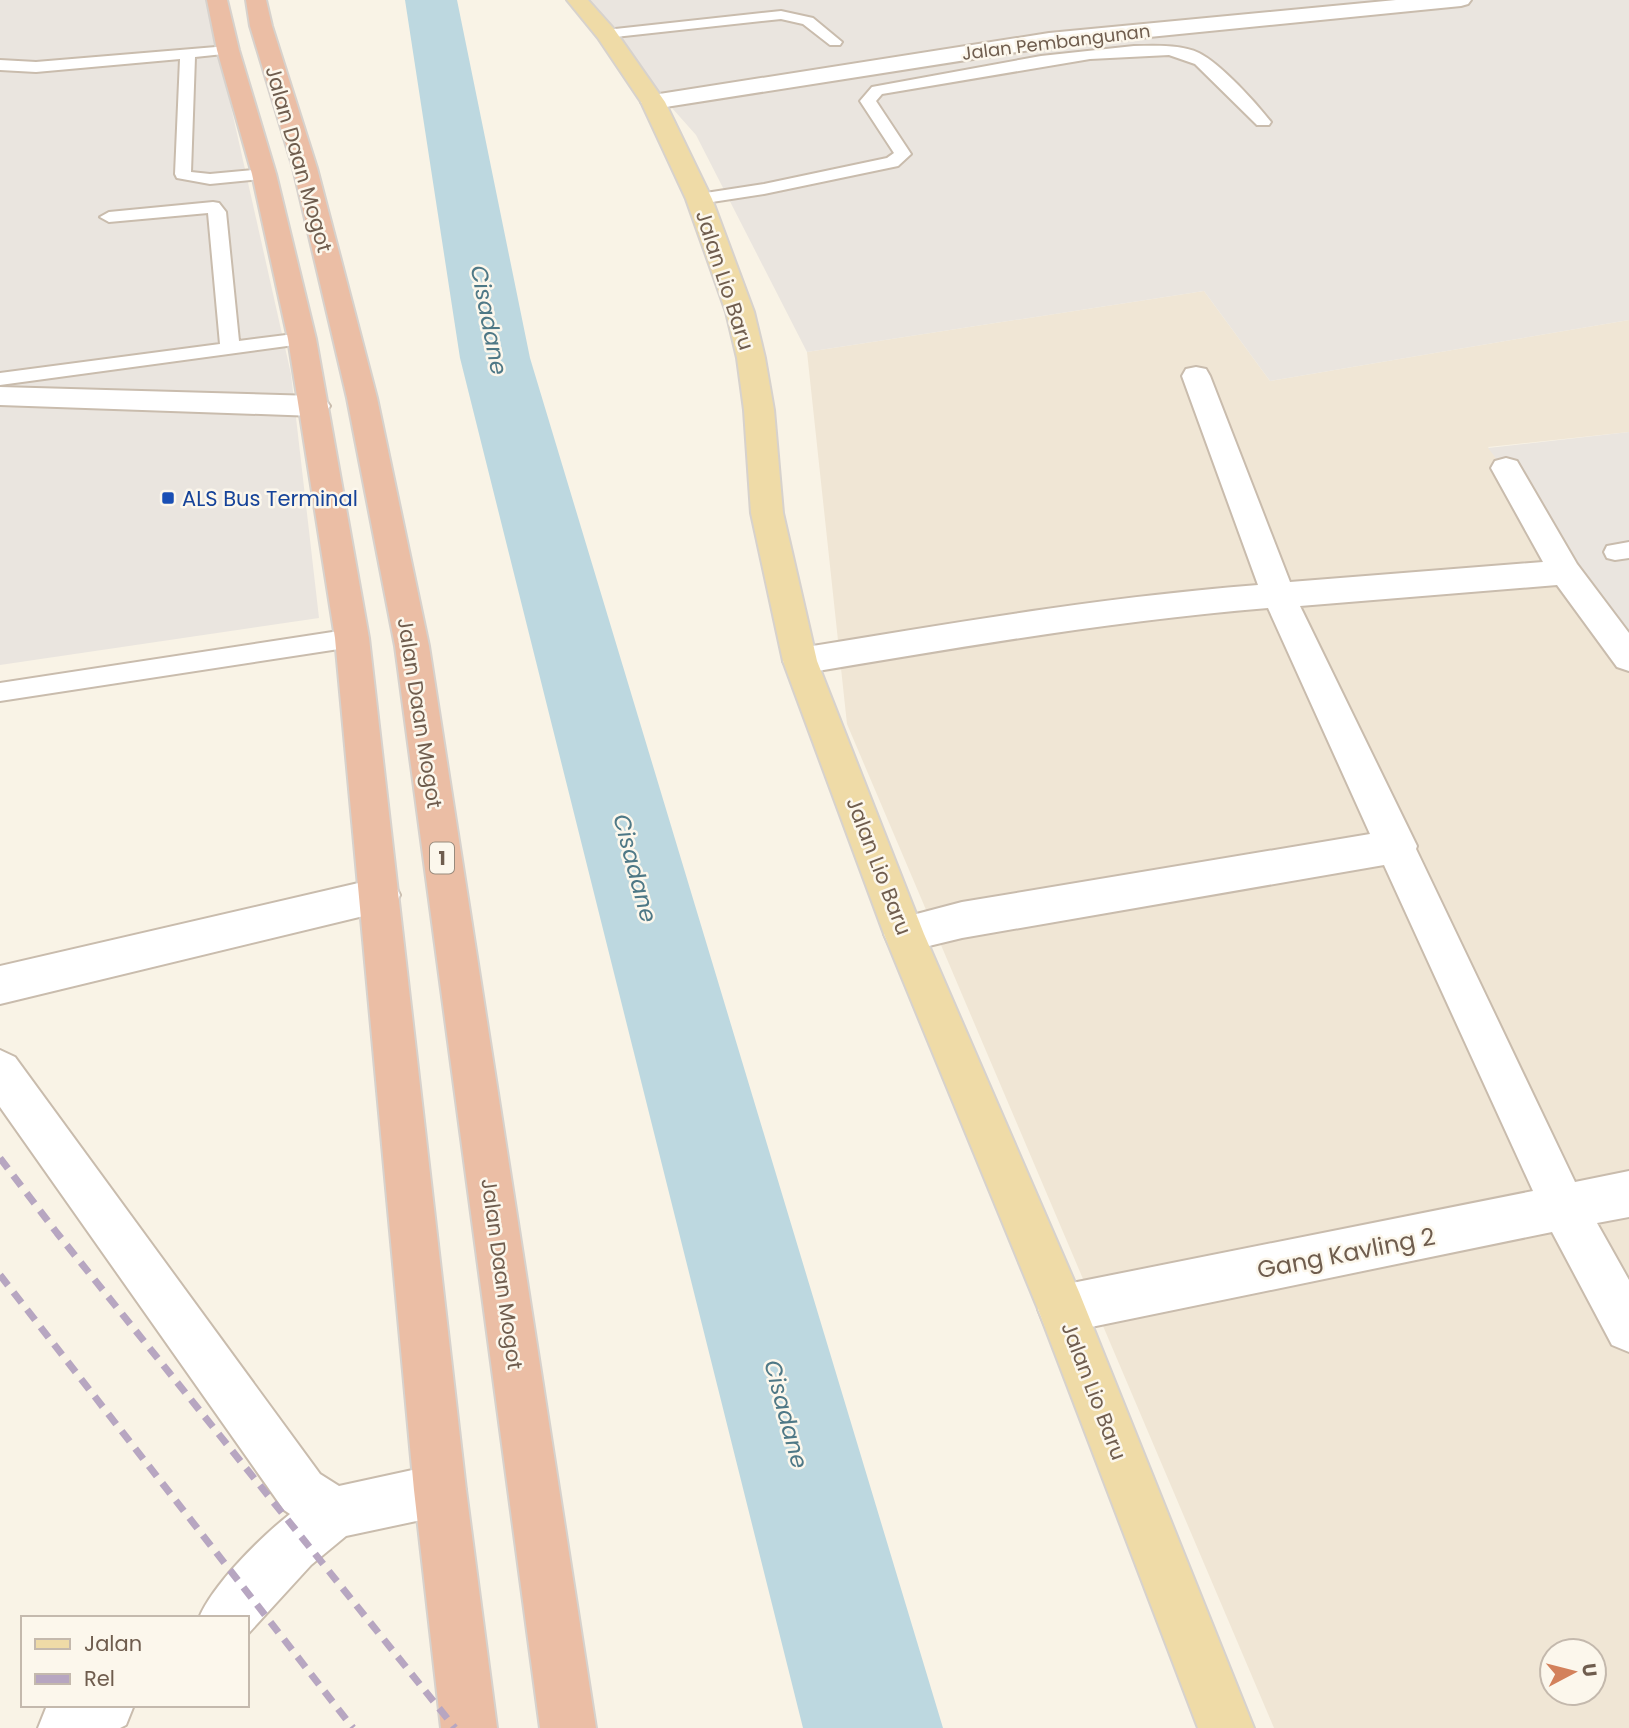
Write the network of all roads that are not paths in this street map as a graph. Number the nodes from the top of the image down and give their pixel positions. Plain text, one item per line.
1 (217, 0) edge
2 (256, 0) edge
3 (577, 0) edge
4 (1461, 0) edge
5 (606, 34) junction
6 (835, 42) dead end
7 (228, 50) junction
8 (188, 54) junction
9 (0, 65) edge
10 (653, 102) junction
11 (1263, 122) dead end
12 (264, 174) junction
13 (699, 199) junction
14 (109, 217) dead end
15 (302, 339) junction
16 (230, 348) junction
17 (1196, 376) dead end
18 (0, 379) edge
19 (0, 396) edge
20 (315, 406) junction
21 (1506, 468) dead end
22 (1565, 572) junction
23 (1279, 597) junction
24 (352, 638) junction
25 (1629, 658) edge
26 (800, 661) junction
27 (0, 692) edge
28 (1398, 846) junction
29 (380, 895) junction
30 (904, 934) junction
31 (0, 985) edge
32 (0, 1071) edge
33 (1629, 1194) edge
34 (1564, 1208) junction
35 (1062, 1309) junction
36 (1629, 1328) edge
37 (440, 1490) junction
38 (334, 1513) junction
39 (228, 1616) edge
40 (103, 1707) edge
41 (66, 1728) edge
42 (469, 1728) edge
43 (568, 1728) edge
44 (1226, 1728) edge

1 - 7 highway, Jalan Daan Mogot
2 - 43 highway, Jalan Daan Mogot / 1
3 - 5 main road, Jalan Lio Baru
4 - 10 street, Jalan Pembangunan
5 - 6 lane
5 - 10 main road, Jalan Lio Baru
7 - 8 lane
7 - 12 highway, Jalan Daan Mogot
8 - 9 lane
8 - 12 lane
10 - 13 main road, Jalan Lio Baru
11 - 13 lane
12 - 15 highway, Jalan Daan Mogot
13 - 26 main road, Jalan Lio Baru
14 - 16 lane
15 - 16 lane
15 - 20 highway, Jalan Daan Mogot
16 - 18 lane
17 - 23 street
19 - 20 street
20 - 24 highway, Jalan Daan Mogot
21 - 22 street
22 - 23 street
22 - 25 street
23 - 26 street
23 - 28 street
24 - 27 lane
24 - 29 highway, Jalan Daan Mogot
26 - 30 main road, Jalan Lio Baru
28 - 30 street
28 - 34 street
29 - 31 street
29 - 37 highway, Jalan Daan Mogot
30 - 35 main road, Jalan Lio Baru
32 - 38 street
33 - 34 street, Gang Kavling 2
34 - 35 street, Gang Kavling 2
34 - 36 street
35 - 44 main road, Jalan Lio Baru
37 - 38 street
37 - 42 highway, Jalan Daan Mogot
38 - 39 street
40 - 41 street

